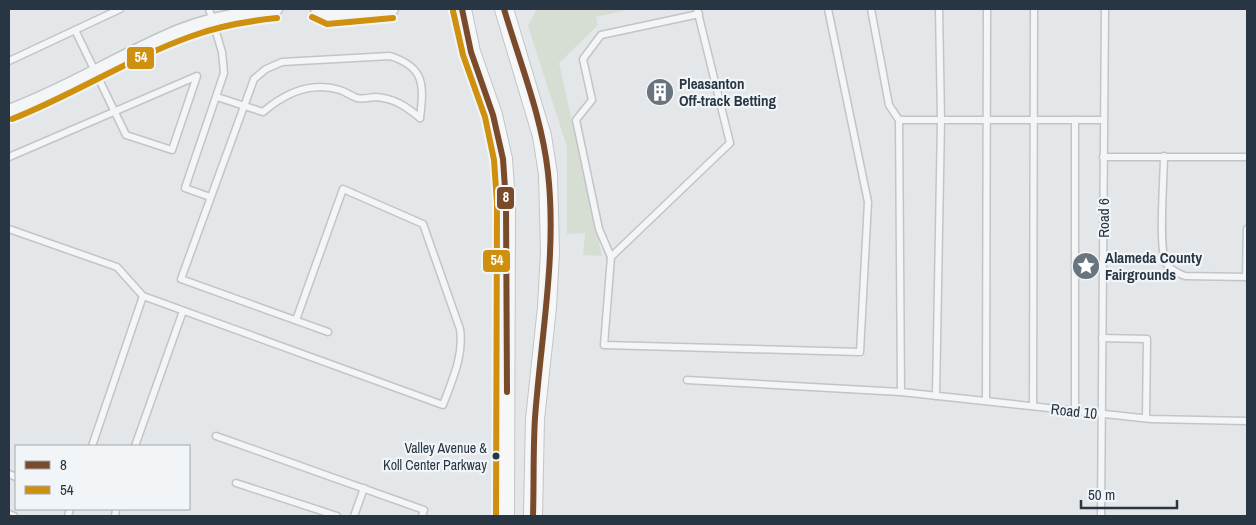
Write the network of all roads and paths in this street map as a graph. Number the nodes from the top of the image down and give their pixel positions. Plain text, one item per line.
1 (120, 9) edge
2 (276, 9) edge
3 (317, 9) edge
4 (392, 9) edge
5 (462, 9) edge
6 (504, 9) edge
7 (828, 9) edge
8 (871, 9) edge
9 (939, 9) edge
10 (987, 9) edge
11 (1034, 9) edge
12 (1105, 9) edge
13 (698, 12) edge
14 (210, 14) edge
15 (75, 30) junction
16 (9, 61) edge
17 (96, 73) junction
18 (217, 97) junction
19 (244, 105) junction
20 (9, 111) edge
21 (115, 111) junction
22 (899, 120) junction
23 (940, 120) junction
24 (987, 120) junction
25 (1033, 120) junction
26 (1074, 120) junction
27 (1104, 120) junction
28 (1104, 156) junction
29 (1164, 156) junction
30 (9, 157) edge
31 (1247, 157) edge
32 (210, 197) junction
33 (9, 229) edge
34 (1247, 229) edge
35 (611, 257) junction
36 (1247, 277) edge
37 (143, 296) junction
38 (183, 311) junction
39 (296, 320) junction
40 (328, 332) dead end
41 (1102, 338) junction
42 (687, 380) dead end
43 (901, 392) junction
44 (936, 396) junction
45 (986, 401) junction
46 (1033, 406) junction
47 (1075, 411) junction
48 (1102, 414) junction
49 (1146, 418) junction
50 (1247, 421) edge
51 (216, 436) dead end
52 (92, 445) edge
53 (135, 445) edge
54 (236, 483) dead end
55 (364, 488) junction
56 (9, 514) edge
57 (14, 516) edge
58 (337, 516) edge
59 (354, 516) edge
60 (422, 516) edge
61 (505, 516) edge
62 (533, 516) edge
63 (1101, 516) edge

1 - 15 lane
2 - 14 street
3 - 4 street
5 - 61 main road
6 - 62 main road
7 - 35 lane
8 - 22 lane
9 - 23 lane
10 - 24 lane
11 - 25 lane
12 - 27 lane, Road 6
13 - 35 lane
13 - 35 lane
14 - 17 street
14 - 18 lane
15 - 16 lane
15 - 17 lane
17 - 20 street
17 - 21 lane
18 - 19 lane
18 - 32 lane
19 - 19 lane
19 - 32 lane
21 - 21 lane
21 - 30 lane
22 - 23 lane
22 - 43 lane
23 - 24 lane
23 - 44 lane
24 - 25 lane
24 - 45 lane
25 - 26 lane
25 - 46 lane
26 - 27 lane
26 - 47 lane
27 - 28 lane, Road 6
28 - 29 lane
28 - 41 lane, Road 6
29 - 31 lane
29 - 36 lane
32 - 39 lane
33 - 37 lane
34 - 36 lane
37 - 38 lane
37 - 52 lane
38 - 39 lane
38 - 53 lane
39 - 40 lane
41 - 48 lane, Road 6
41 - 49 lane
42 - 43 lane, Road 10
43 - 44 lane, Road 10
44 - 45 lane, Road 10
45 - 46 lane, Road 10
46 - 47 lane, Road 10
47 - 48 lane, Road 10
48 - 49 lane, Road 10
48 - 63 lane, Road 6
49 - 50 lane, Road 10
51 - 55 lane
54 - 58 lane
55 - 59 lane
55 - 60 lane
56 - 57 lane

